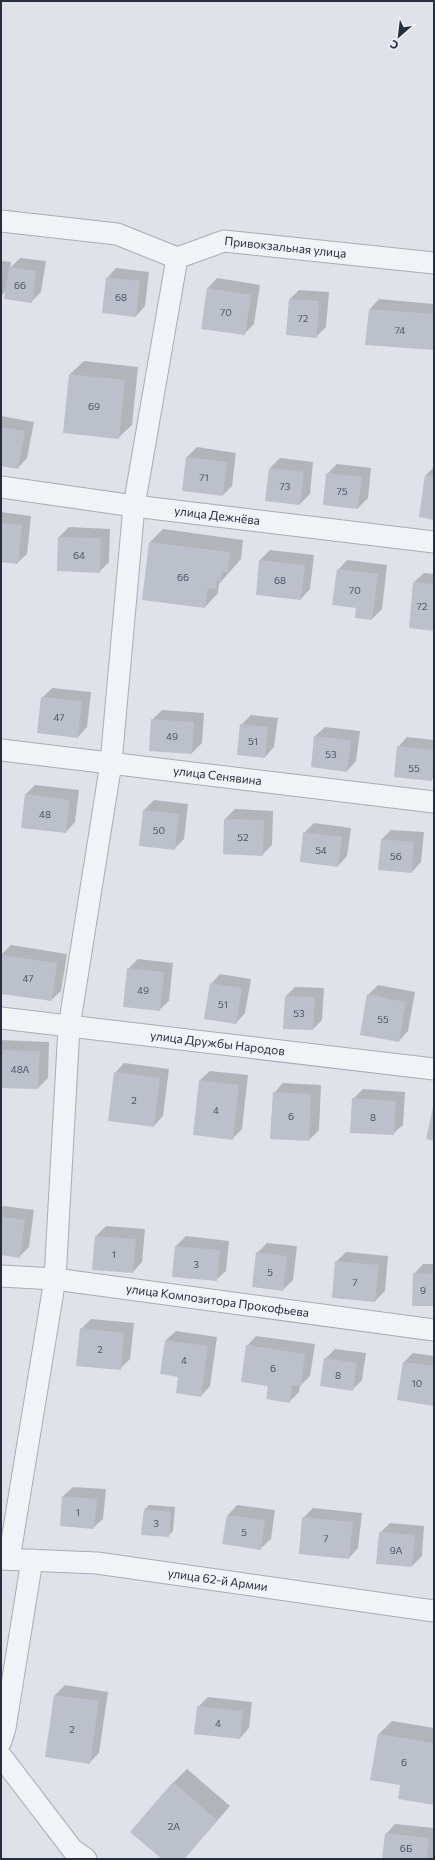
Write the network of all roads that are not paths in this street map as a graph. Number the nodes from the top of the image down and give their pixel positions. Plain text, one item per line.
1 (1, 221) edge
2 (177, 258) junction
3 (434, 263) edge
4 (1, 488) edge
5 (134, 506) junction
6 (434, 542) edge
7 (1, 750) edge
8 (111, 763) junction
9 (434, 802) edge
10 (1, 1018) edge
11 (69, 1026) junction
12 (434, 1069) edge
13 (1, 1276) edge
14 (55, 1280) junction
15 (434, 1330) edge
16 (5, 1559) edge
17 (32, 1560) junction
18 (434, 1611) edge
19 (1, 1741) edge
20 (1, 1756) edge
21 (86, 1859) edge

1 - 2 street
2 - 3 street, Привокзальная улица
2 - 5 street
4 - 5 street, улица Дежнёва
5 - 6 street, улица Дежнёва
5 - 8 street
7 - 8 street, улица Сенявина
8 - 9 street, улица Сенявина
8 - 11 street
10 - 11 street, улица Дружбы Народов
11 - 12 street, улица Дружбы Народов
11 - 14 street
13 - 14 street, улица Композитора Прокофьева
14 - 15 street, улица Композитора Прокофьева
14 - 16 street
16 - 17 street, улица 62-й Армии
17 - 18 street, улица 62-й Армии
17 - 19 street
20 - 21 street

